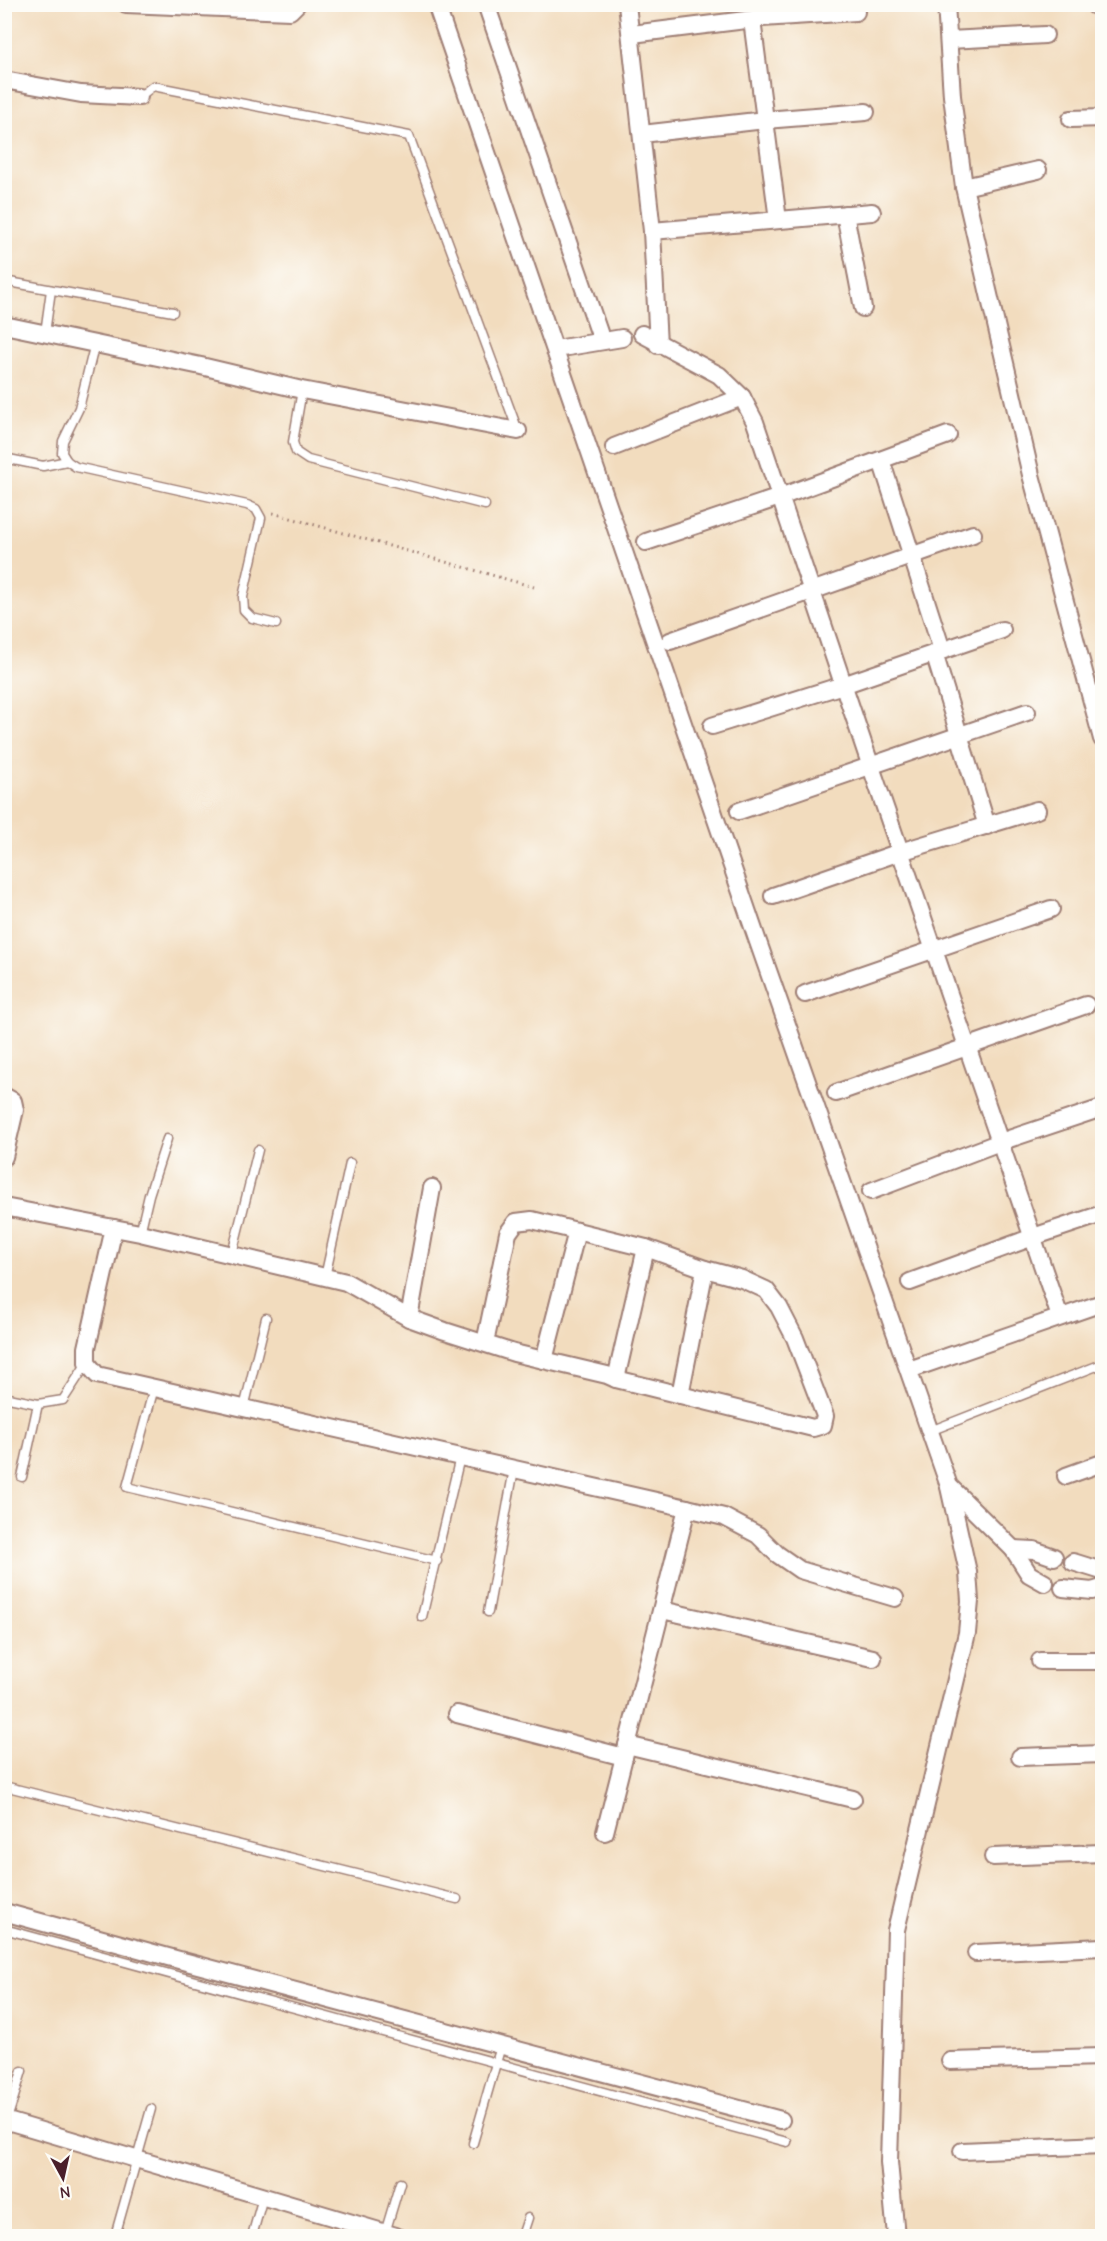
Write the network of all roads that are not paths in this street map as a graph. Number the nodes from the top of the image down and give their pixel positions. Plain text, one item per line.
1 (126, 4) edge
2 (297, 4) edge
3 (436, 4) edge
4 (486, 4) edge
5 (627, 4) edge
6 (946, 4) edge
7 (856, 12) dead end
8 (758, 14) edge
9 (632, 34) junction
10 (1045, 34) dead end
11 (949, 40) junction
12 (4, 80) edge
13 (139, 97) joint
14 (866, 112) dead end
15 (1102, 118) edge
16 (1071, 119) dead end
17 (765, 120) junction
18 (642, 134) junction
19 (1038, 170) dead end
20 (964, 187) junction
21 (872, 212) dead end
22 (845, 214) junction
23 (778, 220) junction
24 (652, 231) junction
25 (4, 281) edge
26 (51, 290) junction
27 (863, 308) dead end
28 (173, 312) dead end
29 (4, 325) edge
30 (45, 333) junction
31 (642, 334) dead end
32 (622, 338) dead end
33 (602, 342) junction
34 (95, 344) junction
35 (658, 345) junction
36 (556, 350) junction
37 (302, 390) junction
38 (742, 397) junction
39 (518, 431) joint
40 (948, 435) dead end
41 (614, 447) dead end
42 (4, 458) edge
43 (881, 460) junction
44 (67, 461) junction
45 (780, 497) junction
46 (485, 505) dead end
47 (973, 534) dead end
48 (646, 542) dead end
49 (913, 555) junction
50 (812, 591) junction
51 (276, 624) dead end
52 (1002, 630) dead end
53 (670, 641) dead end
54 (938, 652) junction
55 (843, 685) junction
56 (1027, 712) dead end
57 (712, 726) dead end
58 (960, 735) junction
59 (1102, 739) edge
60 (871, 766) junction
61 (1037, 810) dead end
62 (739, 811) dead end
63 (987, 826) junction
64 (900, 852) junction
65 (773, 896) dead end
66 (1051, 909) dead end
67 (934, 951) junction
68 (805, 994) dead end
69 (1086, 1005) dead end
70 (967, 1046) junction
71 (836, 1093) dead end
72 (4, 1096) edge
73 (1102, 1108) edge
74 (167, 1138) dead end
75 (1000, 1142) junction
76 (6, 1149) edge
77 (258, 1150) dead end
78 (350, 1163) dead end
79 (432, 1188) dead end
80 (871, 1191) dead end
81 (4, 1207) edge
82 (1102, 1214) edge
83 (114, 1228) junction
84 (577, 1231) junction
85 (140, 1233) junction
86 (1033, 1237) junction
87 (646, 1248) junction
88 (232, 1254) junction
89 (705, 1269) junction
90 (325, 1277) junction
91 (910, 1282) dead end
92 (1102, 1303) edge
93 (408, 1317) junction
94 (1060, 1317) junction
95 (266, 1318) dead end
96 (484, 1342) junction
97 (544, 1360) junction
98 (87, 1363) junction
99 (1102, 1364) edge
100 (909, 1370) junction
101 (616, 1379) junction
102 (154, 1387) junction
103 (680, 1395) junction
104 (4, 1397) edge
105 (38, 1404) junction
106 (244, 1408) junction
107 (930, 1431) junction
108 (460, 1457) junction
109 (1102, 1463) edge
110 (514, 1469) junction
111 (1066, 1476) dead end
112 (22, 1477) dead end
113 (949, 1486) junction
114 (687, 1509) junction
115 (1012, 1549) junction
116 (1054, 1557) dead end
117 (437, 1561) junction
118 (1073, 1562) dead end
119 (1102, 1570) edge
120 (1045, 1583) dead end
121 (1063, 1588) dead end
122 (1102, 1588) edge
123 (895, 1598) dead end
124 (662, 1610) junction
125 (488, 1612) dead end
126 (422, 1617) dead end
127 (873, 1658) dead end
128 (1040, 1661) dead end
129 (1102, 1661) edge
130 (458, 1714) dead end
131 (626, 1751) junction
132 (1102, 1754) edge
133 (1020, 1757) dead end
134 (4, 1786) edge
135 (853, 1799) dead end
136 (605, 1833) dead end
137 (1102, 1853) edge
138 (993, 1857) dead end
139 (457, 1899) dead end
140 (4, 1912) edge
141 (4, 1929) edge
142 (1102, 1947) edge
143 (976, 1953) dead end
144 (499, 2054) junction
145 (1102, 2057) edge
146 (950, 2061) dead end
147 (22, 2072) dead end
148 (151, 2109) dead end
149 (781, 2120) dead end
150 (5, 2123) edge
151 (788, 2142) dead end
152 (473, 2143) dead end
153 (1102, 2145) edge
154 (962, 2151) dead end
155 (137, 2159) junction
156 (400, 2183) dead end
157 (263, 2197) junction
158 (528, 2218) dead end
159 (389, 2235) edge
160 (115, 2236) edge
161 (252, 2236) edge
162 (522, 2236) edge
163 (896, 2236) edge

1 - 2 street
3 - 36 street
4 - 33 street
5 - 9 street
6 - 11 street
7 - 8 street
8 - 9 street
8 - 17 street
9 - 18 street
10 - 11 street
11 - 20 street
12 - 13 street
13 - 39 lane
14 - 17 street
15 - 16 street
17 - 18 street
17 - 23 street
18 - 24 street
19 - 20 street
20 - 59 street
21 - 22 street
22 - 23 street
22 - 27 street
23 - 24 street
24 - 35 street
25 - 26 lane
26 - 28 lane
26 - 30 lane
29 - 30 street
30 - 34 street
31 - 35 street
32 - 33 street
33 - 36 street
34 - 37 street
34 - 44 lane
35 - 38 street
36 - 100 street
37 - 39 street
37 - 46 lane
38 - 41 street
38 - 45 street
40 - 43 street
42 - 44 lane
43 - 45 street
43 - 49 street
44 - 51 lane
45 - 48 street
45 - 50 street
47 - 49 street
49 - 50 street
49 - 54 street
50 - 53 street
50 - 55 street
52 - 54 street
54 - 55 street
54 - 58 street
55 - 57 street
55 - 60 street
56 - 58 street
58 - 60 street
58 - 63 street
60 - 62 street
60 - 64 street
61 - 63 street
63 - 64 street
64 - 65 street
64 - 67 street
66 - 67 street
67 - 68 street
67 - 70 street
69 - 70 street
70 - 71 street
70 - 75 street
72 - 76 street
73 - 75 street
74 - 85 lane
75 - 80 street
75 - 86 street
77 - 88 lane
78 - 90 lane
79 - 93 street
81 - 83 street
82 - 86 street
83 - 85 street
83 - 98 street
84 - 87 street
84 - 96 street
84 - 97 street
85 - 88 street
86 - 91 street
86 - 94 street
87 - 89 street
87 - 101 street
88 - 90 street
89 - 103 street
89 - 103 street
90 - 93 street
92 - 94 street
93 - 96 street
94 - 100 street
95 - 106 lane
96 - 97 street
97 - 101 street
98 - 102 street
98 - 105 lane
99 - 107 lane
100 - 107 street
101 - 103 street
102 - 106 street
102 - 117 lane
104 - 105 lane
105 - 112 lane
106 - 108 street
107 - 113 street
108 - 110 street
108 - 117 lane
109 - 111 street
110 - 114 street
110 - 125 lane
113 - 115 street
113 - 163 street
114 - 123 street
114 - 124 street
115 - 116 street
115 - 120 street
117 - 126 lane
118 - 119 street
121 - 122 street
124 - 127 street
124 - 131 street
128 - 129 street
130 - 131 street
131 - 135 street
131 - 136 street
132 - 133 street
134 - 139 lane
137 - 138 street
140 - 144 street
141 - 144 lane
142 - 143 street
144 - 149 street
144 - 151 lane
144 - 152 lane
145 - 146 street
147 - 150 lane
148 - 155 lane
150 - 155 street
153 - 154 street
155 - 157 street
155 - 160 lane
156 - 159 lane
157 - 159 street
157 - 161 lane
158 - 162 lane

